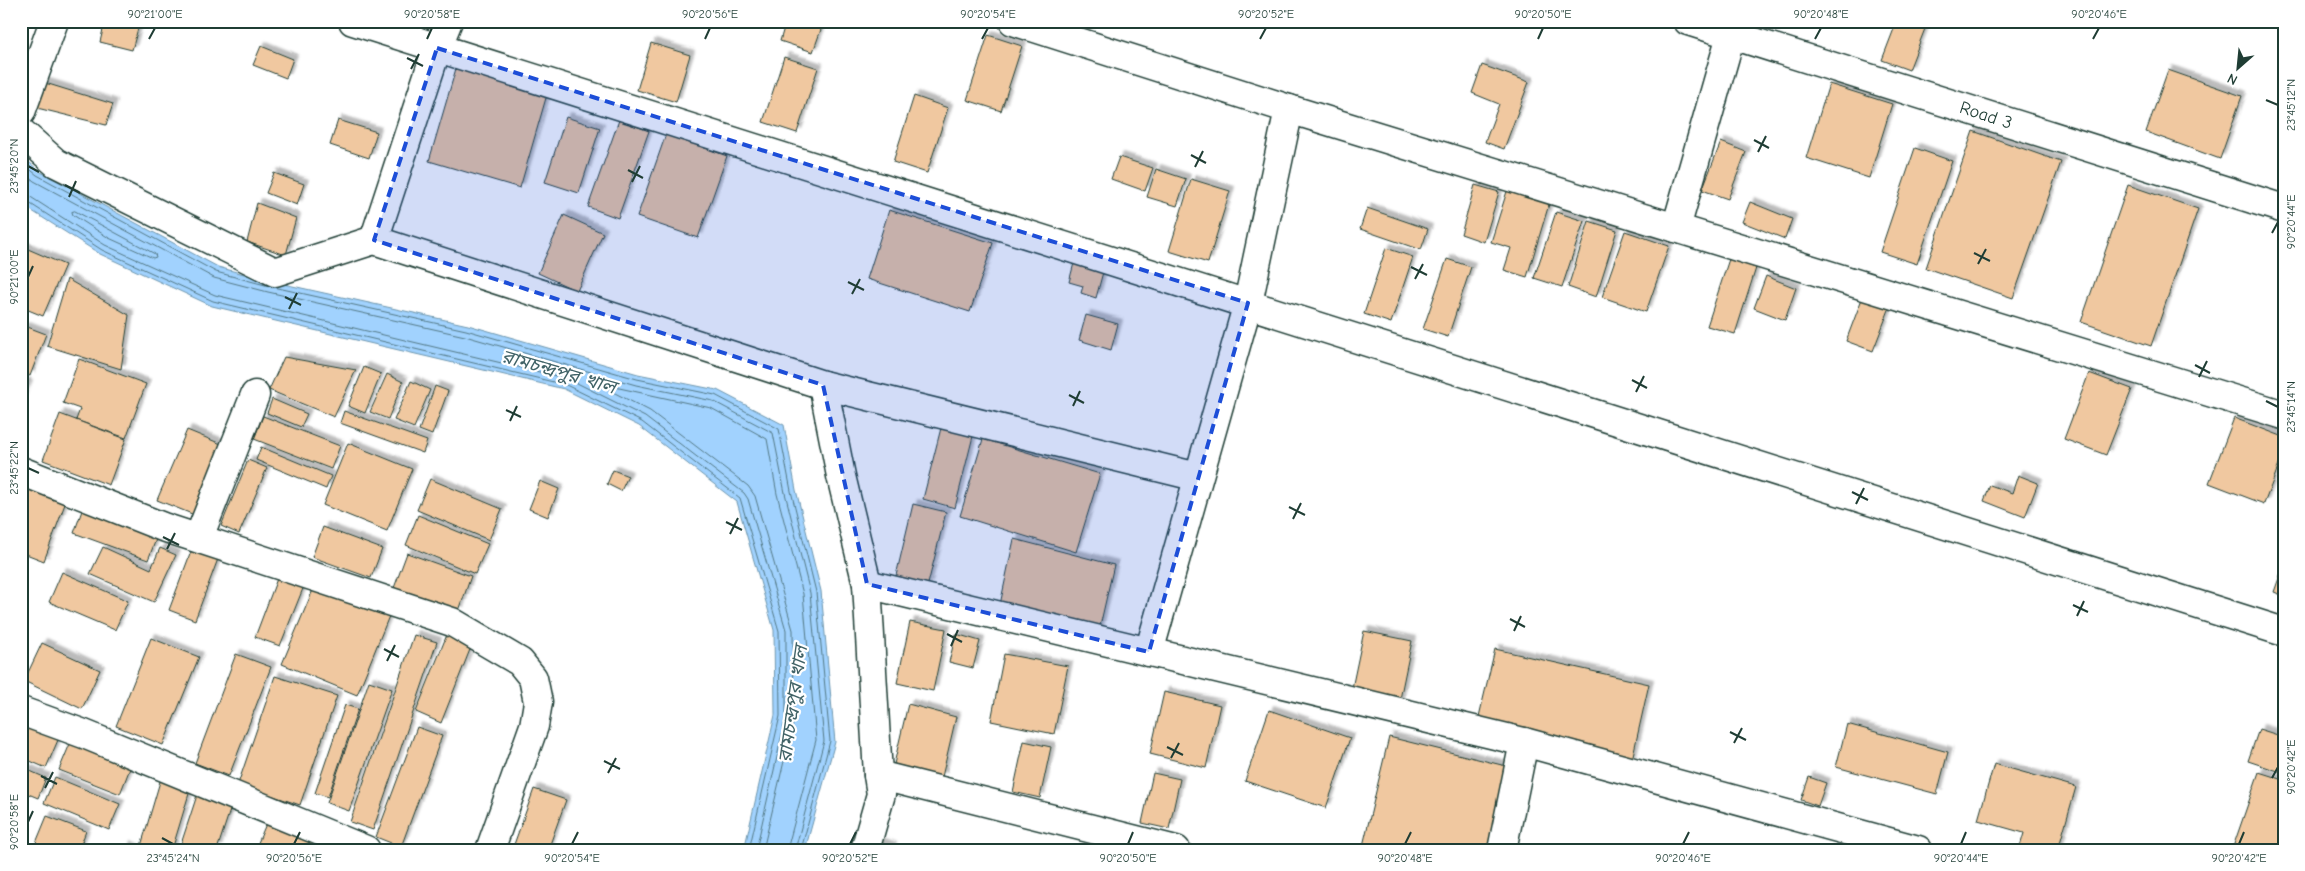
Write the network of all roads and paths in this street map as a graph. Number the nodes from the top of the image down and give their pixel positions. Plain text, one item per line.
1 (54, 21) edge
2 (353, 21) edge
3 (448, 21) edge
4 (1013, 21) edge
5 (1688, 21) edge
6 (1733, 28) edge
7 (437, 48) junction
8 (1289, 109) junction
9 (21, 112) edge
10 (21, 132) edge
11 (2284, 209) edge
12 (1676, 228) junction
13 (374, 240) junction
14 (1248, 303) junction
15 (823, 385) junction
16 (255, 395) dead end
17 (2284, 415) edge
18 (21, 471) edge
19 (1198, 477) junction
20 (199, 537) junction
21 (867, 584) junction
22 (2284, 632) edge
23 (1149, 652) junction
24 (21, 710) edge
25 (1524, 742) junction
26 (878, 775) junction
27 (366, 850) edge
28 (490, 850) edge
29 (865, 850) edge
30 (1176, 850) edge
31 (1502, 850) edge
32 (1918, 850) edge

1 - 9 street
2 - 7 street
3 - 7 street
4 - 8 street
5 - 6 street, Road 3
6 - 11 street, Road 3
6 - 12 street
7 - 13 street
7 - 14 street
8 - 12 street
8 - 14 street
10 - 13 street
12 - 17 street
13 - 15 street
14 - 19 street
14 - 22 street
15 - 19 street
15 - 21 street
16 - 20 street
18 - 20 street
19 - 23 street
20 - 28 street
21 - 23 street
21 - 26 street
23 - 25 street
24 - 27 street
25 - 31 street
25 - 32 street
26 - 29 street
26 - 30 street

